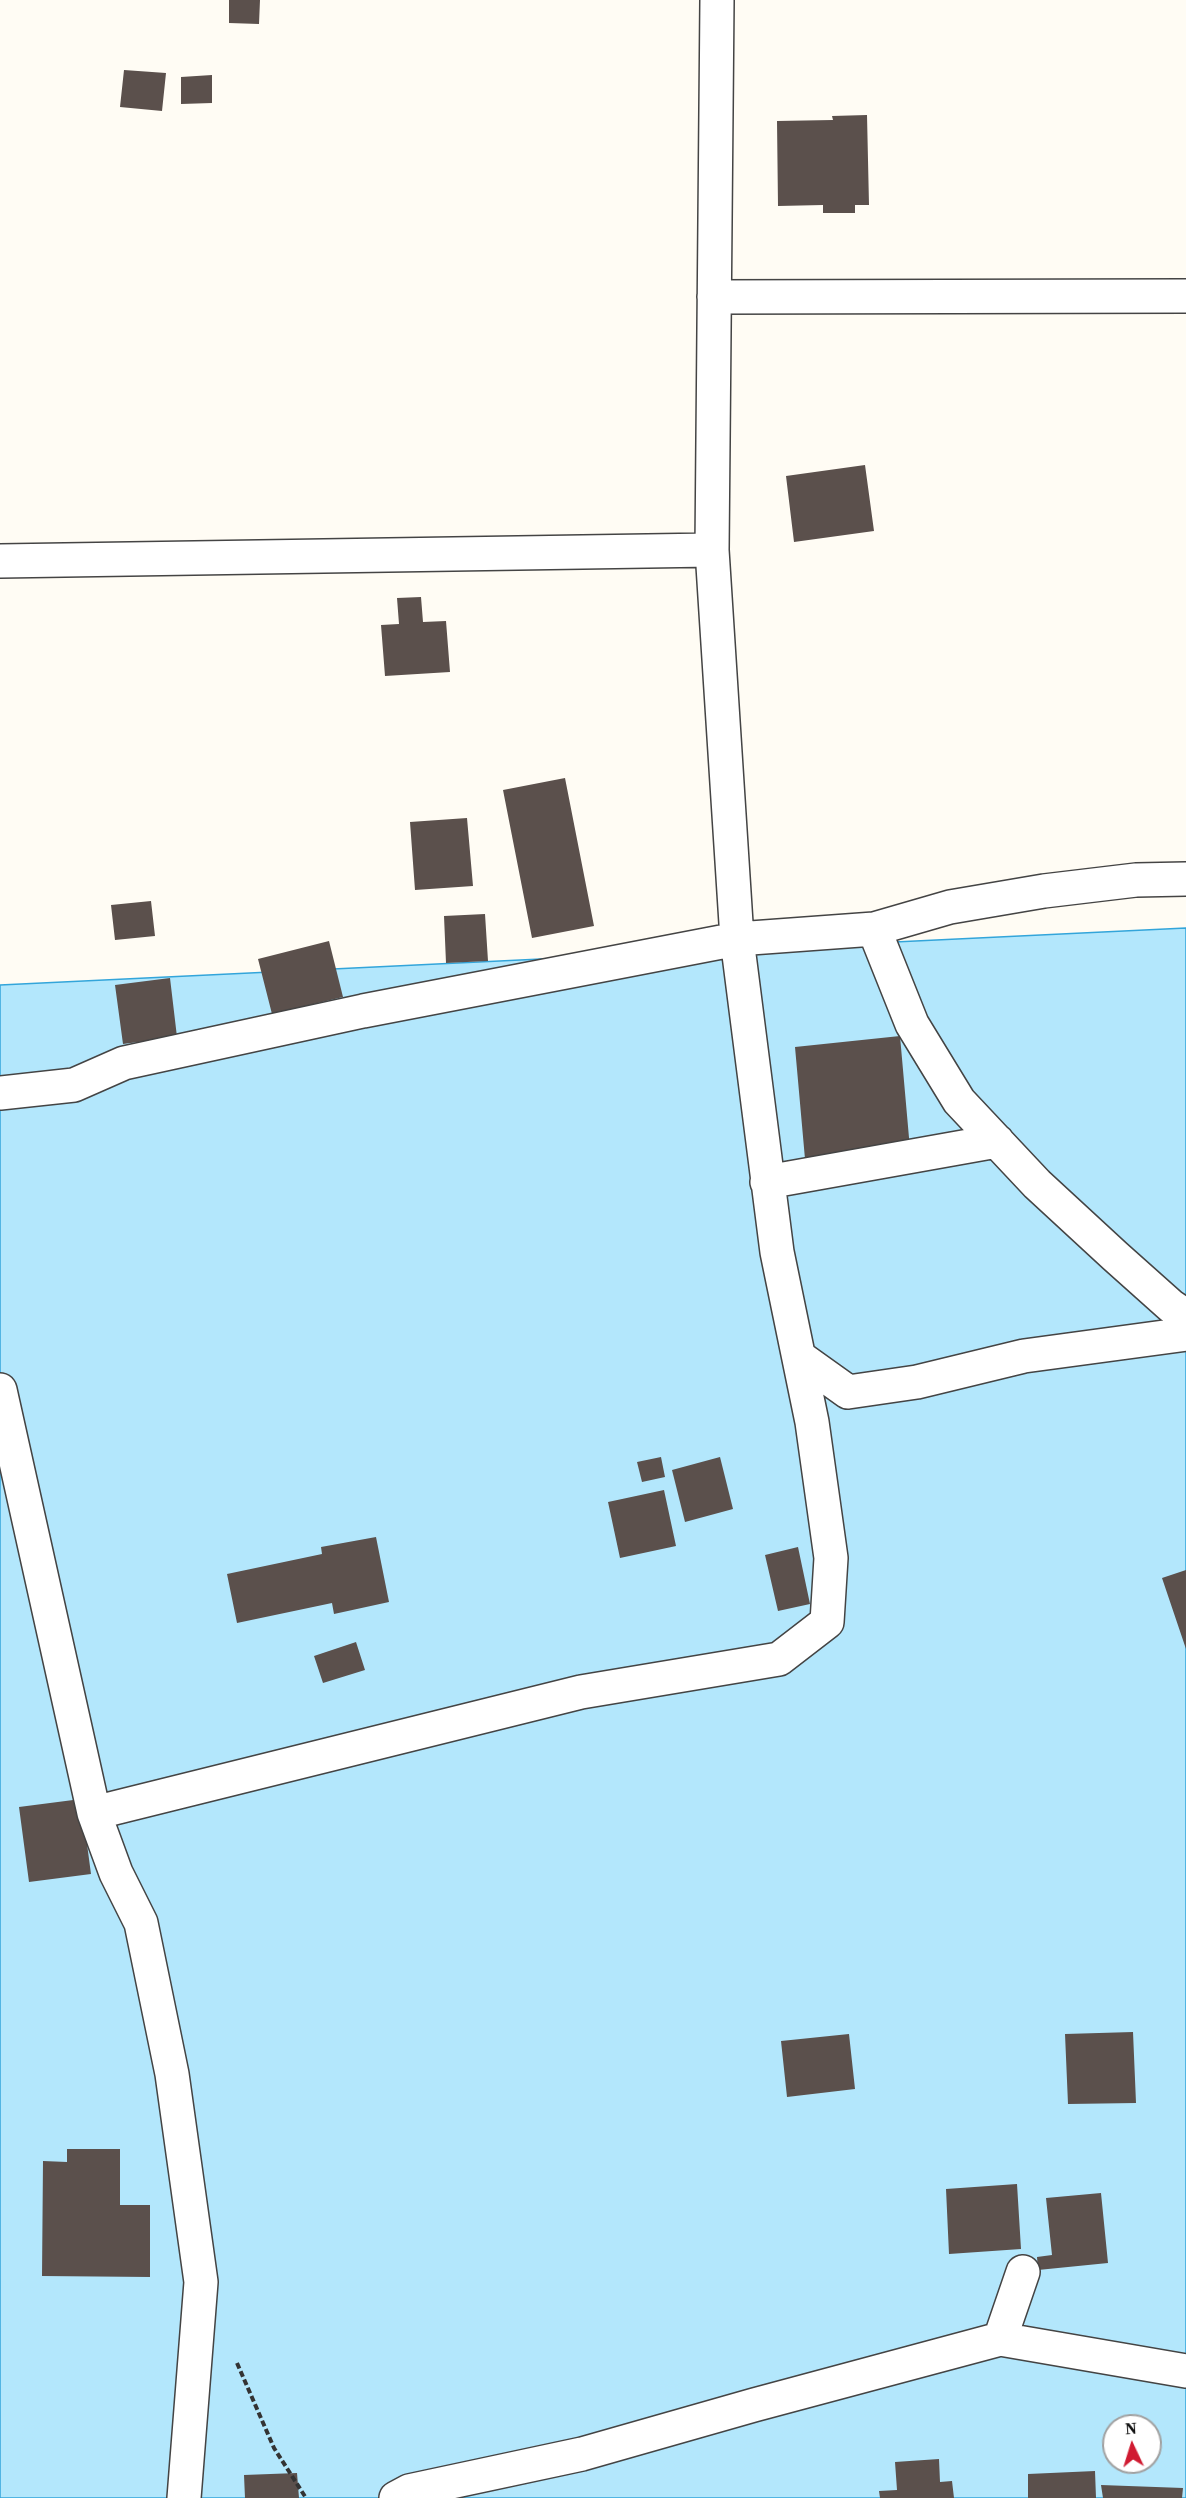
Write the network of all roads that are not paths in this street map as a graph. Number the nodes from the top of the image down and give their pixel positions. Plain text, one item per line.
1 (717, 0) edge
2 (1186, 296) edge
3 (714, 297) junction
4 (712, 550) junction
5 (0, 561) edge
6 (1186, 879) edge
7 (874, 929) junction
8 (737, 939) junction
9 (0, 1094) edge
10 (998, 1141) junction
11 (767, 1182) junction
12 (1186, 1317) edge
13 (1186, 1334) edge
14 (799, 1357) junction
15 (0, 1390) edge
16 (94, 1813) junction
17 (1023, 2272) dead end
18 (1000, 2339) junction
19 (1186, 2371) edge
20 (184, 2498) edge
21 (396, 2498) edge

1 - 3 street
2 - 3 street
3 - 4 street
4 - 5 street
4 - 8 street
6 - 7 street
7 - 8 street
7 - 10 street
8 - 9 street
8 - 11 street
10 - 11 street
10 - 12 street
11 - 14 street
13 - 14 street
14 - 16 street
15 - 16 street
16 - 20 street
17 - 18 street
18 - 19 street
18 - 21 street

